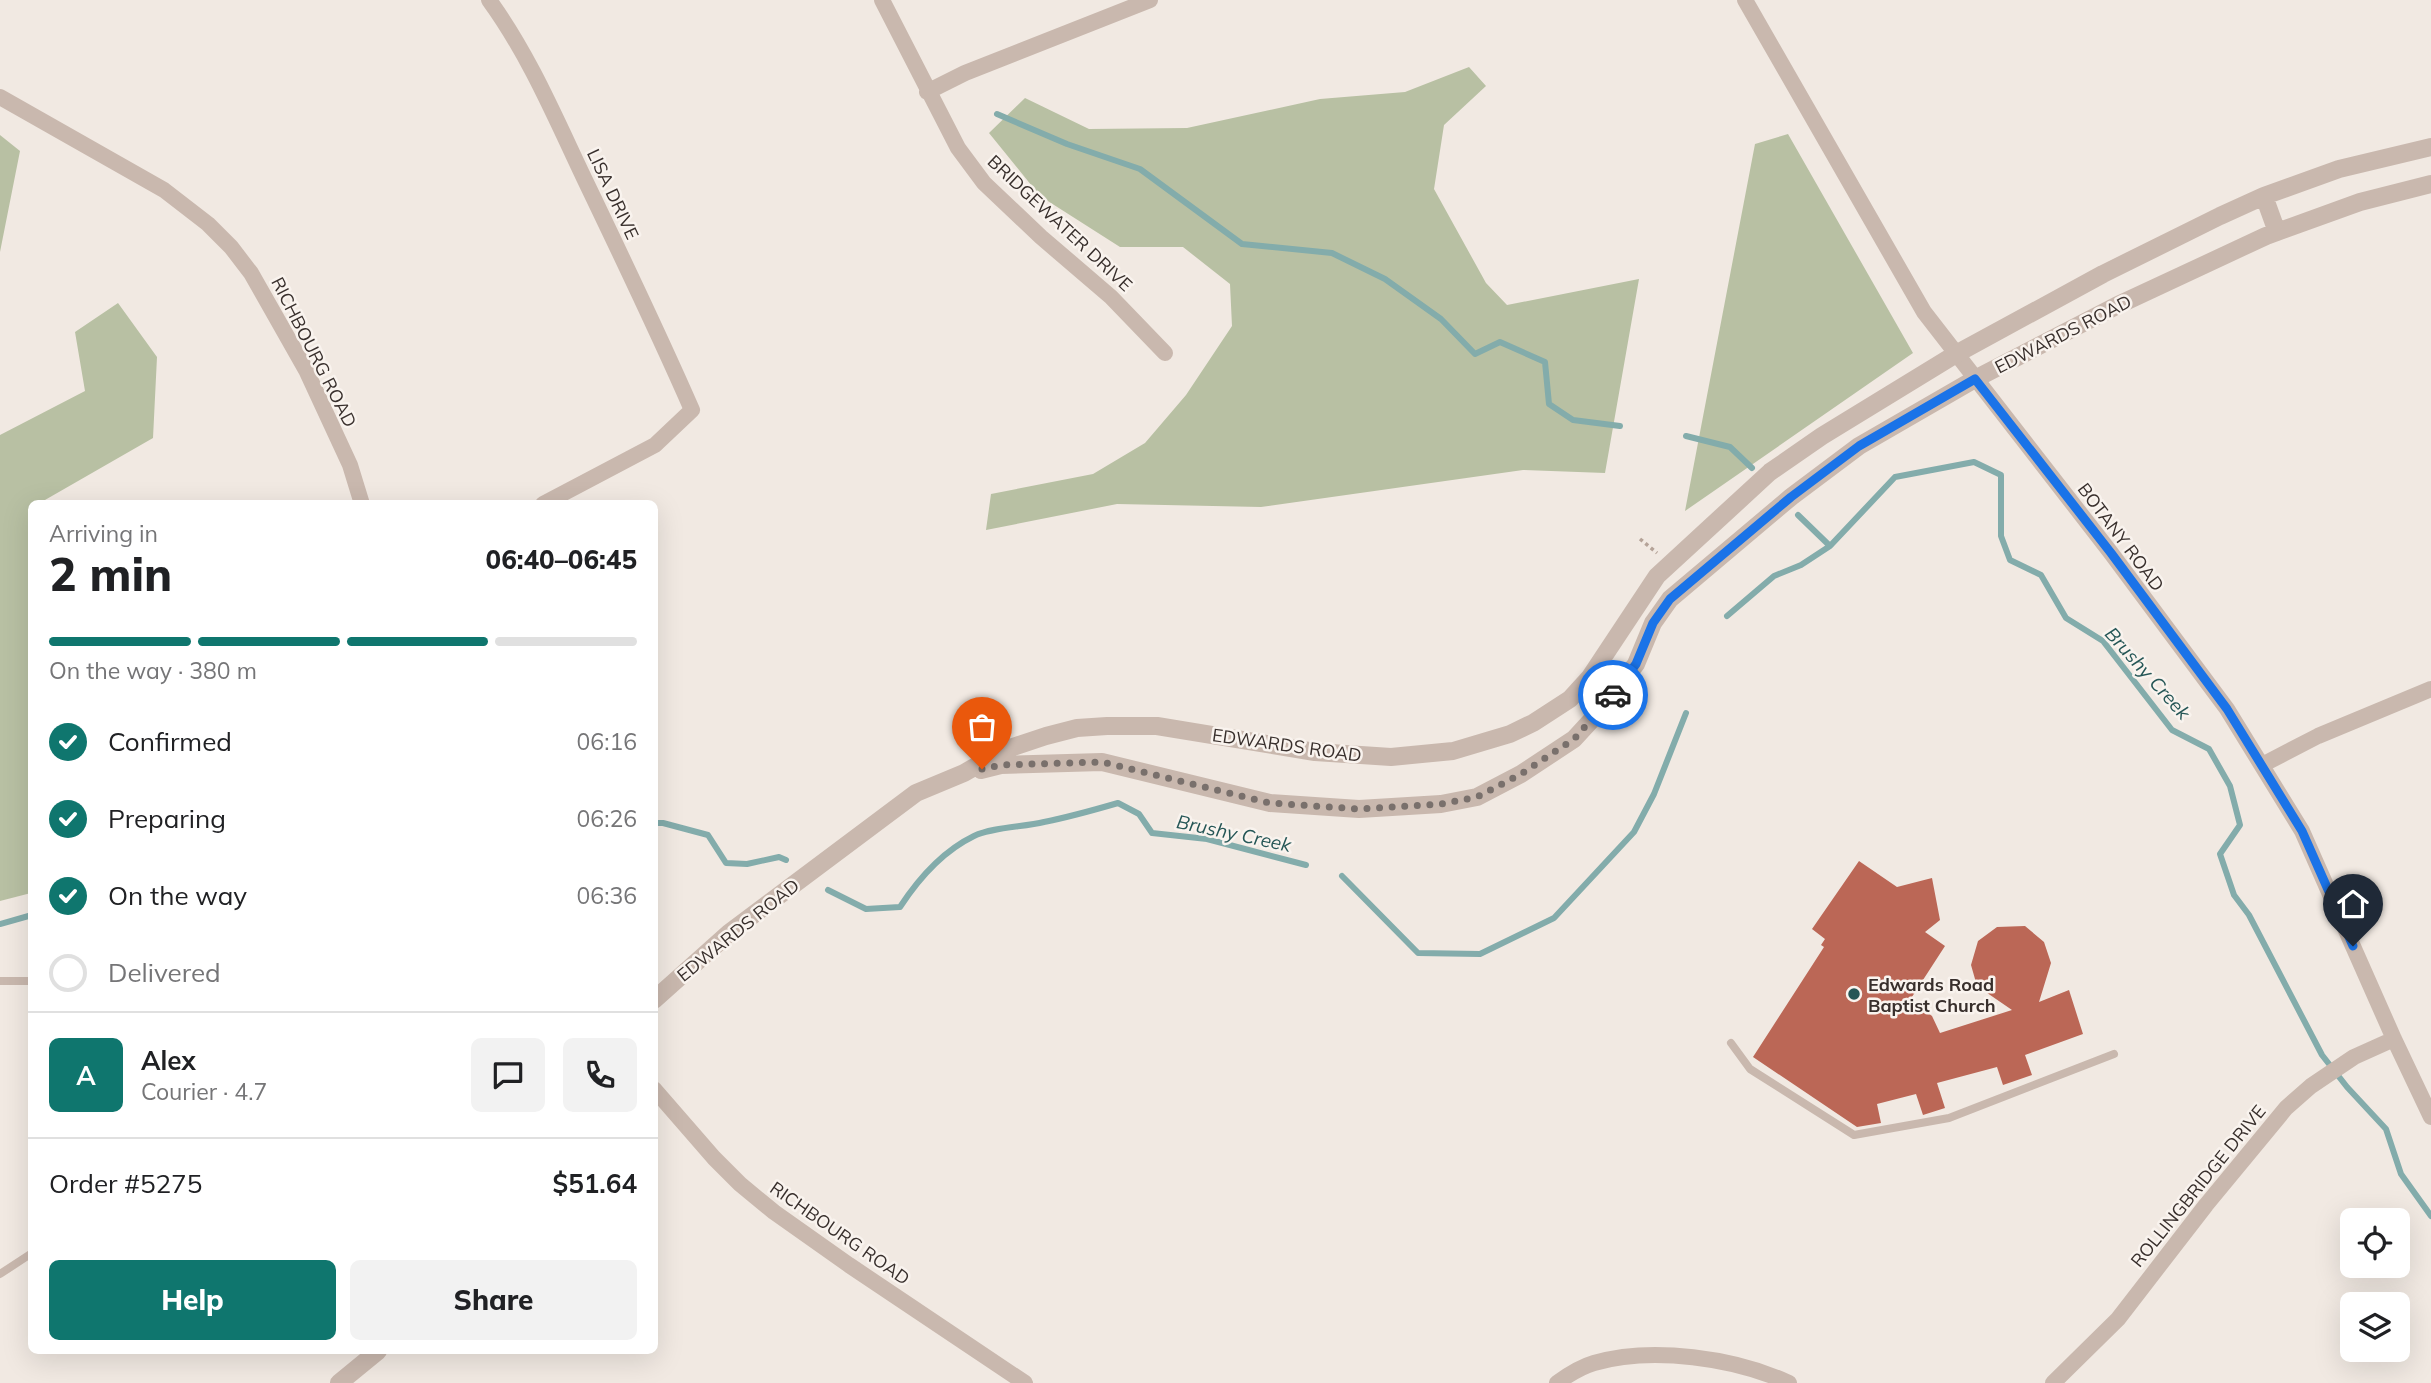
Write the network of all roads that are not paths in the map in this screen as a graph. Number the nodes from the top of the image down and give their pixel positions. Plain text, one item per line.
1 (489, 0) edge
2 (882, 0) edge
3 (1150, 0) edge
4 (1745, 0) edge
5 (927, 92) junction
6 (0, 97) edge
7 (2431, 147) edge
8 (2431, 184) edge
9 (2263, 196) junction
10 (2277, 232) junction
11 (1165, 353) dead end
12 (1956, 354) junction
13 (1975, 379) junction
14 (361, 500) edge
15 (551, 500) edge
16 (2431, 689) edge
17 (2262, 765) junction
18 (964, 773) junction
19 (0, 981) edge
20 (28, 982) edge
21 (658, 996) edge
22 (2394, 1039) junction
23 (1731, 1043) dead end
24 (2114, 1054) dead end
25 (658, 1094) edge
26 (2431, 1117) edge
27 (28, 1256) edge
28 (0, 1274) edge
29 (374, 1354) edge
30 (339, 1383) edge
31 (1025, 1383) edge
32 (1557, 1383) edge
33 (1789, 1383) edge
34 (2053, 1383) edge

1 - 15 street, LISA DRIVE
2 - 5 street, BRIDGEWATER DRIVE
3 - 5 street
4 - 12 street, BOTANY ROAD
5 - 11 street, BRIDGEWATER DRIVE
6 - 14 street, RICHBOURG ROAD
7 - 9 street, EDWARDS ROAD
8 - 10 street, EDWARDS ROAD
9 - 10 street
9 - 12 street, EDWARDS ROAD
10 - 13 street, EDWARDS ROAD
12 - 13 street, BOTANY ROAD
12 - 18 street, EDWARDS ROAD
13 - 17 street, BOTANY ROAD
13 - 18 street, EDWARDS ROAD
16 - 17 street
17 - 22 street, BOTANY ROAD
18 - 21 street, EDWARDS ROAD
19 - 20 lane
22 - 26 street, BOTANY ROAD
22 - 34 street, ROLLINGBRIDGE DRIVE
23 - 24 lane
25 - 31 street, RICHBOURG ROAD
27 - 28 lane
29 - 30 street
32 - 33 street

